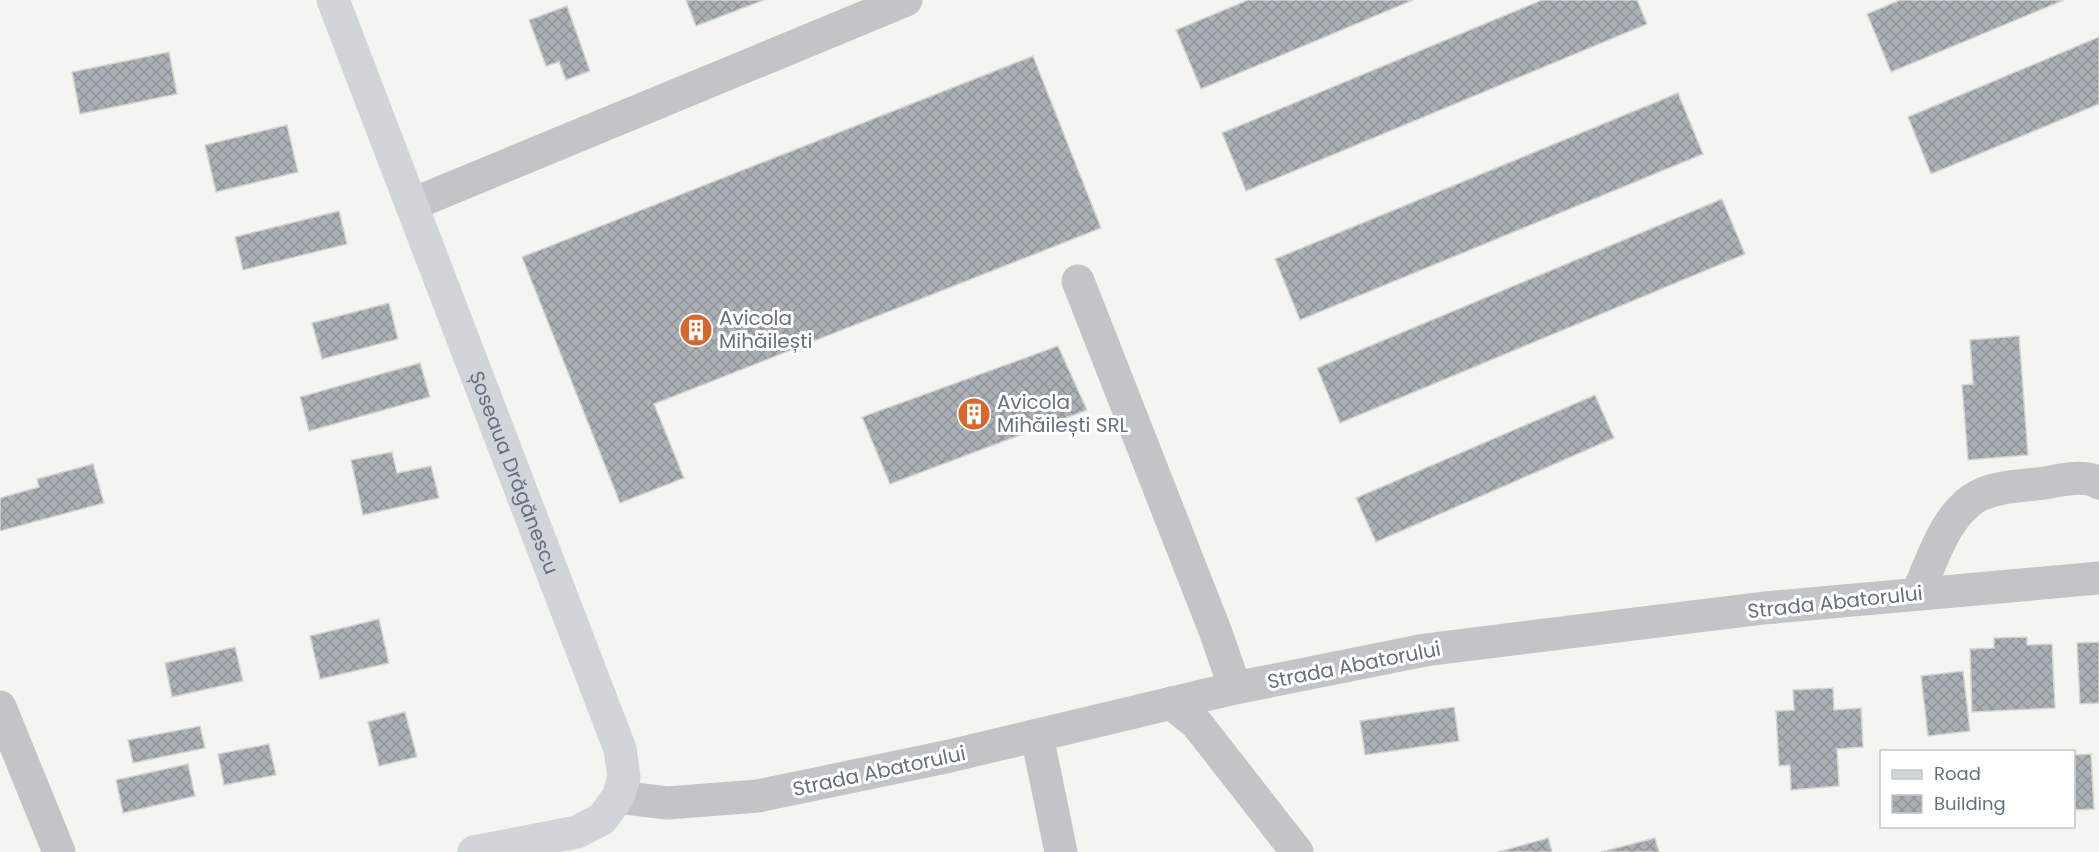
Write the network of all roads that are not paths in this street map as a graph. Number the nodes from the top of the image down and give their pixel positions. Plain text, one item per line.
1 (333, 0) edge
2 (906, 0) edge
3 (412, 204) junction
4 (1078, 281) dead end
5 (2099, 483) edge
6 (2099, 578) edge
7 (1917, 594) junction
8 (1235, 688) junction
9 (1171, 703) junction
10 (0, 707) edge
11 (1037, 736) junction
12 (618, 798) junction
13 (59, 852) edge
14 (474, 852) edge
15 (1061, 852) edge
16 (1297, 852) edge

1 - 3 main road, Șoseaua Drăgănescu
2 - 3 street
3 - 12 main road, Șoseaua Drăgănescu
4 - 8 street
5 - 7 street
6 - 7 street, Strada Abatorului
7 - 8 street, Strada Abatorului
8 - 9 street, Strada Abatorului
9 - 11 street, Strada Abatorului
9 - 16 street
10 - 13 street
11 - 12 street, Strada Abatorului
11 - 15 street
12 - 14 main road

